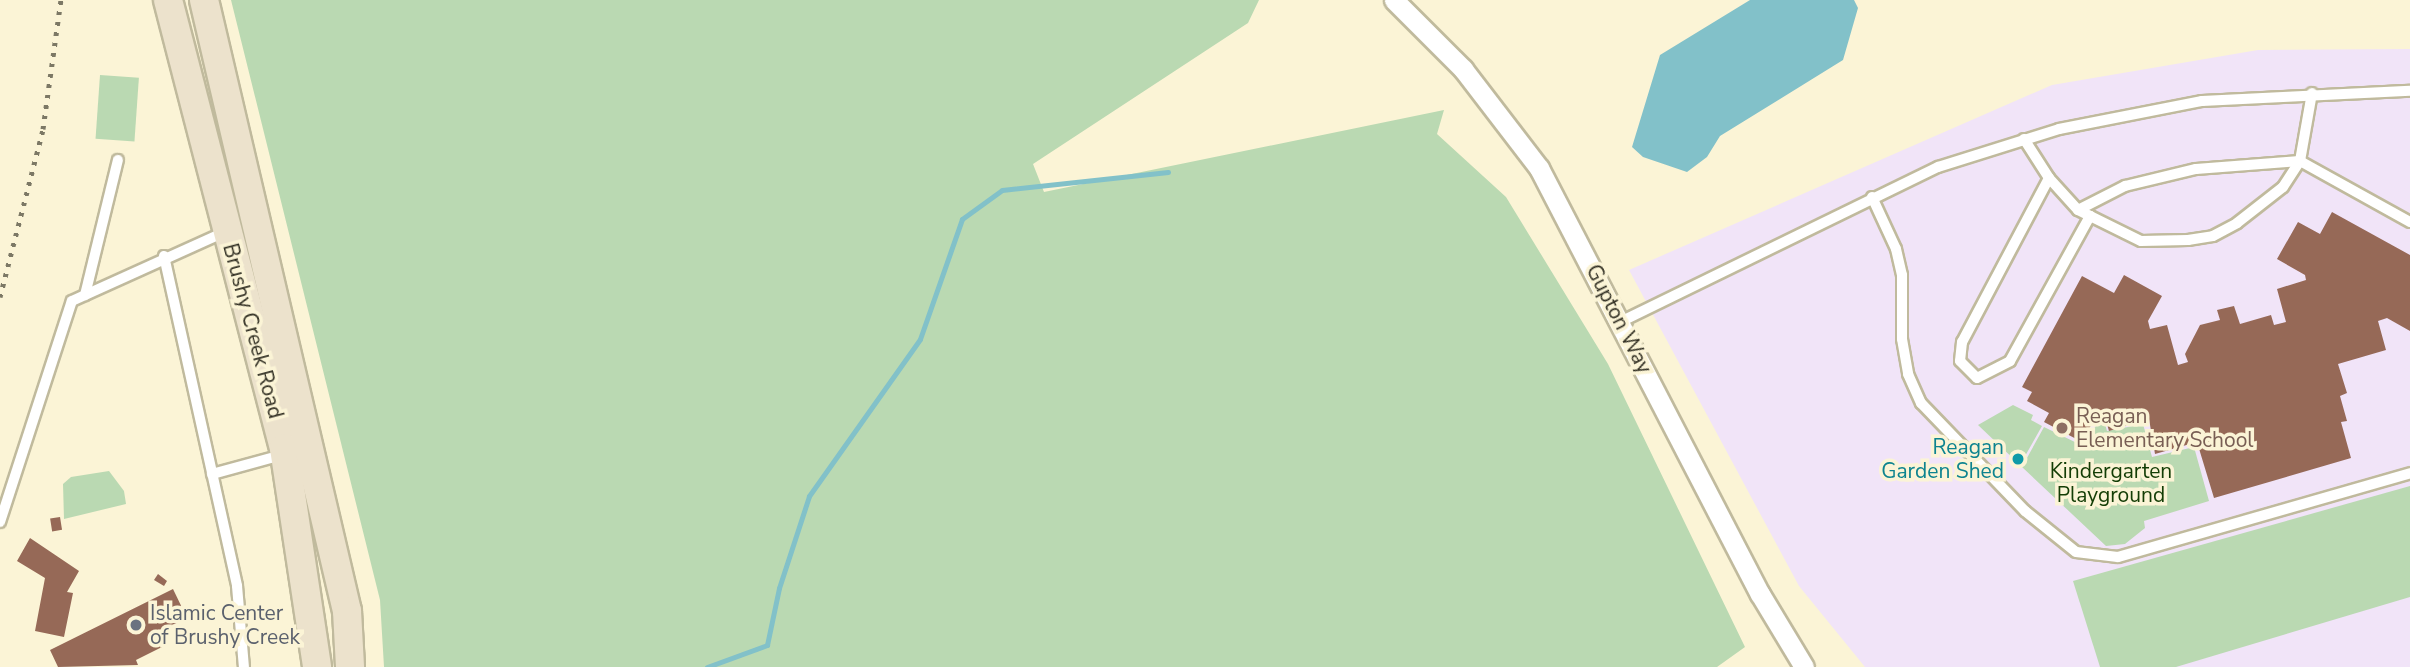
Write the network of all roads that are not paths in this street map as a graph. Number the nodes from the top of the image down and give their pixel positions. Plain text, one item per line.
1 (168, 0) edge
2 (204, 0) edge
3 (1394, 0) edge
4 (2410, 91) edge
5 (2312, 93) junction
6 (2024, 139) junction
7 (118, 160) dead end
8 (2300, 161) junction
9 (2049, 178) junction
10 (1872, 197) junction
11 (2078, 210) junction
12 (2090, 216) junction
13 (2410, 222) edge
14 (226, 232) junction
15 (164, 256) junction
16 (85, 295) junction
17 (1620, 322) junction
18 (297, 451) junction
19 (2410, 473) edge
20 (212, 474) junction
21 (0, 522) edge
22 (244, 667) edge
23 (317, 667) edge
24 (350, 667) edge
25 (1804, 667) edge

1 - 14 main road, Brushy Creek Road
2 - 18 main road, Brushy Creek Road
3 - 17 street, Gupton Way
4 - 5 lane
5 - 6 lane
5 - 8 lane
6 - 9 lane
6 - 10 lane
7 - 16 lane
8 - 11 lane
8 - 12 lane
8 - 13 lane
9 - 11 lane
9 - 12 lane
10 - 17 lane
10 - 19 lane
11 - 12 lane
14 - 15 lane
14 - 18 main road, Brushy Creek Road
15 - 16 lane
15 - 20 lane
16 - 21 lane
17 - 25 street, Gupton Way
18 - 20 lane
18 - 23 main road, Brushy Creek Road
18 - 24 main road, Brushy Creek Road
20 - 22 lane

